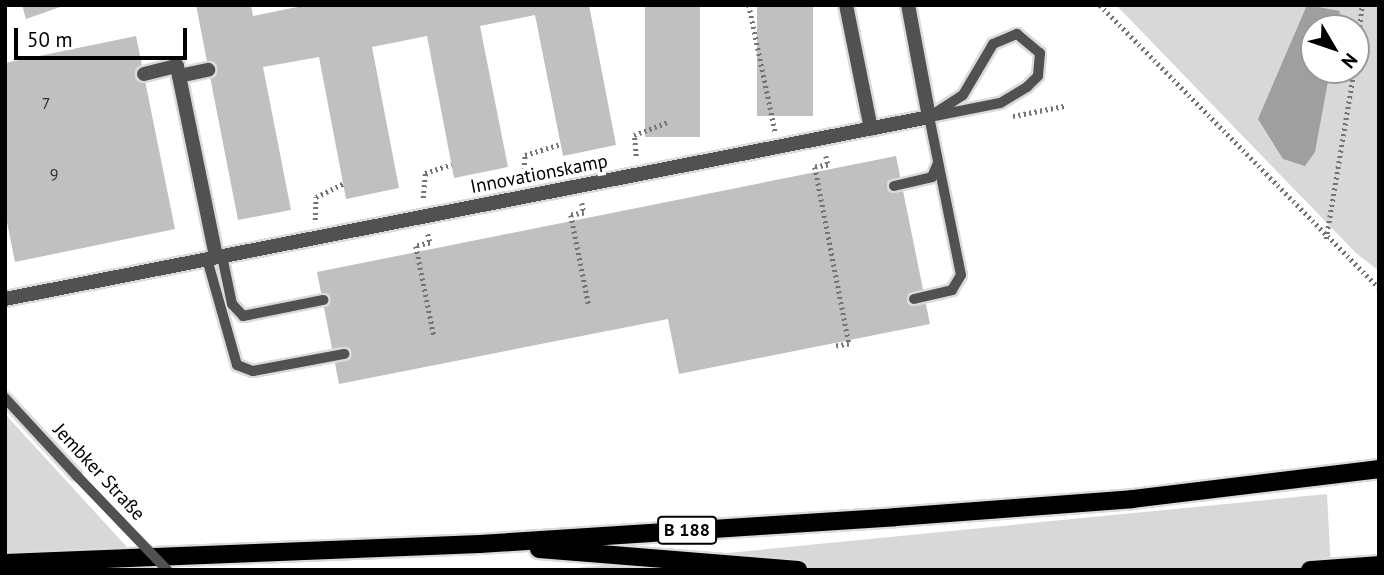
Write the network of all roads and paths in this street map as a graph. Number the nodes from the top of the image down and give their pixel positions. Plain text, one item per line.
1 (749, 5) edge
2 (846, 5) edge
3 (908, 5) edge
4 (1100, 5) edge
5 (208, 70) dead end
6 (144, 74) dead end
7 (179, 76) junction
8 (1352, 84) edge
9 (929, 117) junction
10 (668, 122) dead end
11 (871, 129) junction
12 (561, 144) dead end
13 (778, 147) junction
14 (826, 155) dead end
15 (937, 156) junction
16 (452, 164) dead end
17 (640, 174) junction
18 (344, 184) dead end
19 (894, 186) dead end
20 (527, 196) junction
21 (582, 203) dead end
22 (426, 216) junction
23 (428, 233) dead end
24 (319, 237) junction
25 (1325, 240) junction
26 (215, 258) junction
27 (1379, 288) edge
28 (5, 299) edge
29 (914, 299) dead end
30 (323, 300) dead end
31 (589, 306) dead end
32 (434, 337) dead end
33 (836, 346) dead end
34 (344, 354) dead end
35 (5, 398) edge
36 (1374, 469) edge
37 (480, 544) junction
38 (5, 563) edge
39 (1379, 565) edge
40 (167, 570) edge
41 (798, 570) edge
42 (1310, 570) edge

1 - 13 path
2 - 11 street
3 - 9 street
4 - 25 path
5 - 7 street
6 - 7 street
7 - 26 street
8 - 25 path
9 - 9 lane
9 - 11 street, Innovationskamp
9 - 15 lane
10 - 17 path
11 - 13 street, Innovationskamp
12 - 20 path
13 - 17 street, Innovationskamp
14 - 33 path
15 - 19 lane
15 - 29 lane
16 - 22 path
17 - 20 street, Innovationskamp
18 - 24 path
20 - 22 street, Innovationskamp
21 - 31 path
22 - 24 street, Innovationskamp
23 - 32 path
24 - 26 street, Innovationskamp
25 - 27 path
26 - 28 street, Innovationskamp
26 - 30 lane
26 - 34 lane
35 - 40 lane, Jembker Straße, bridge
36 - 37 main road, B 188
37 - 38 main road, B 188
37 - 41 main road
39 - 42 main road

